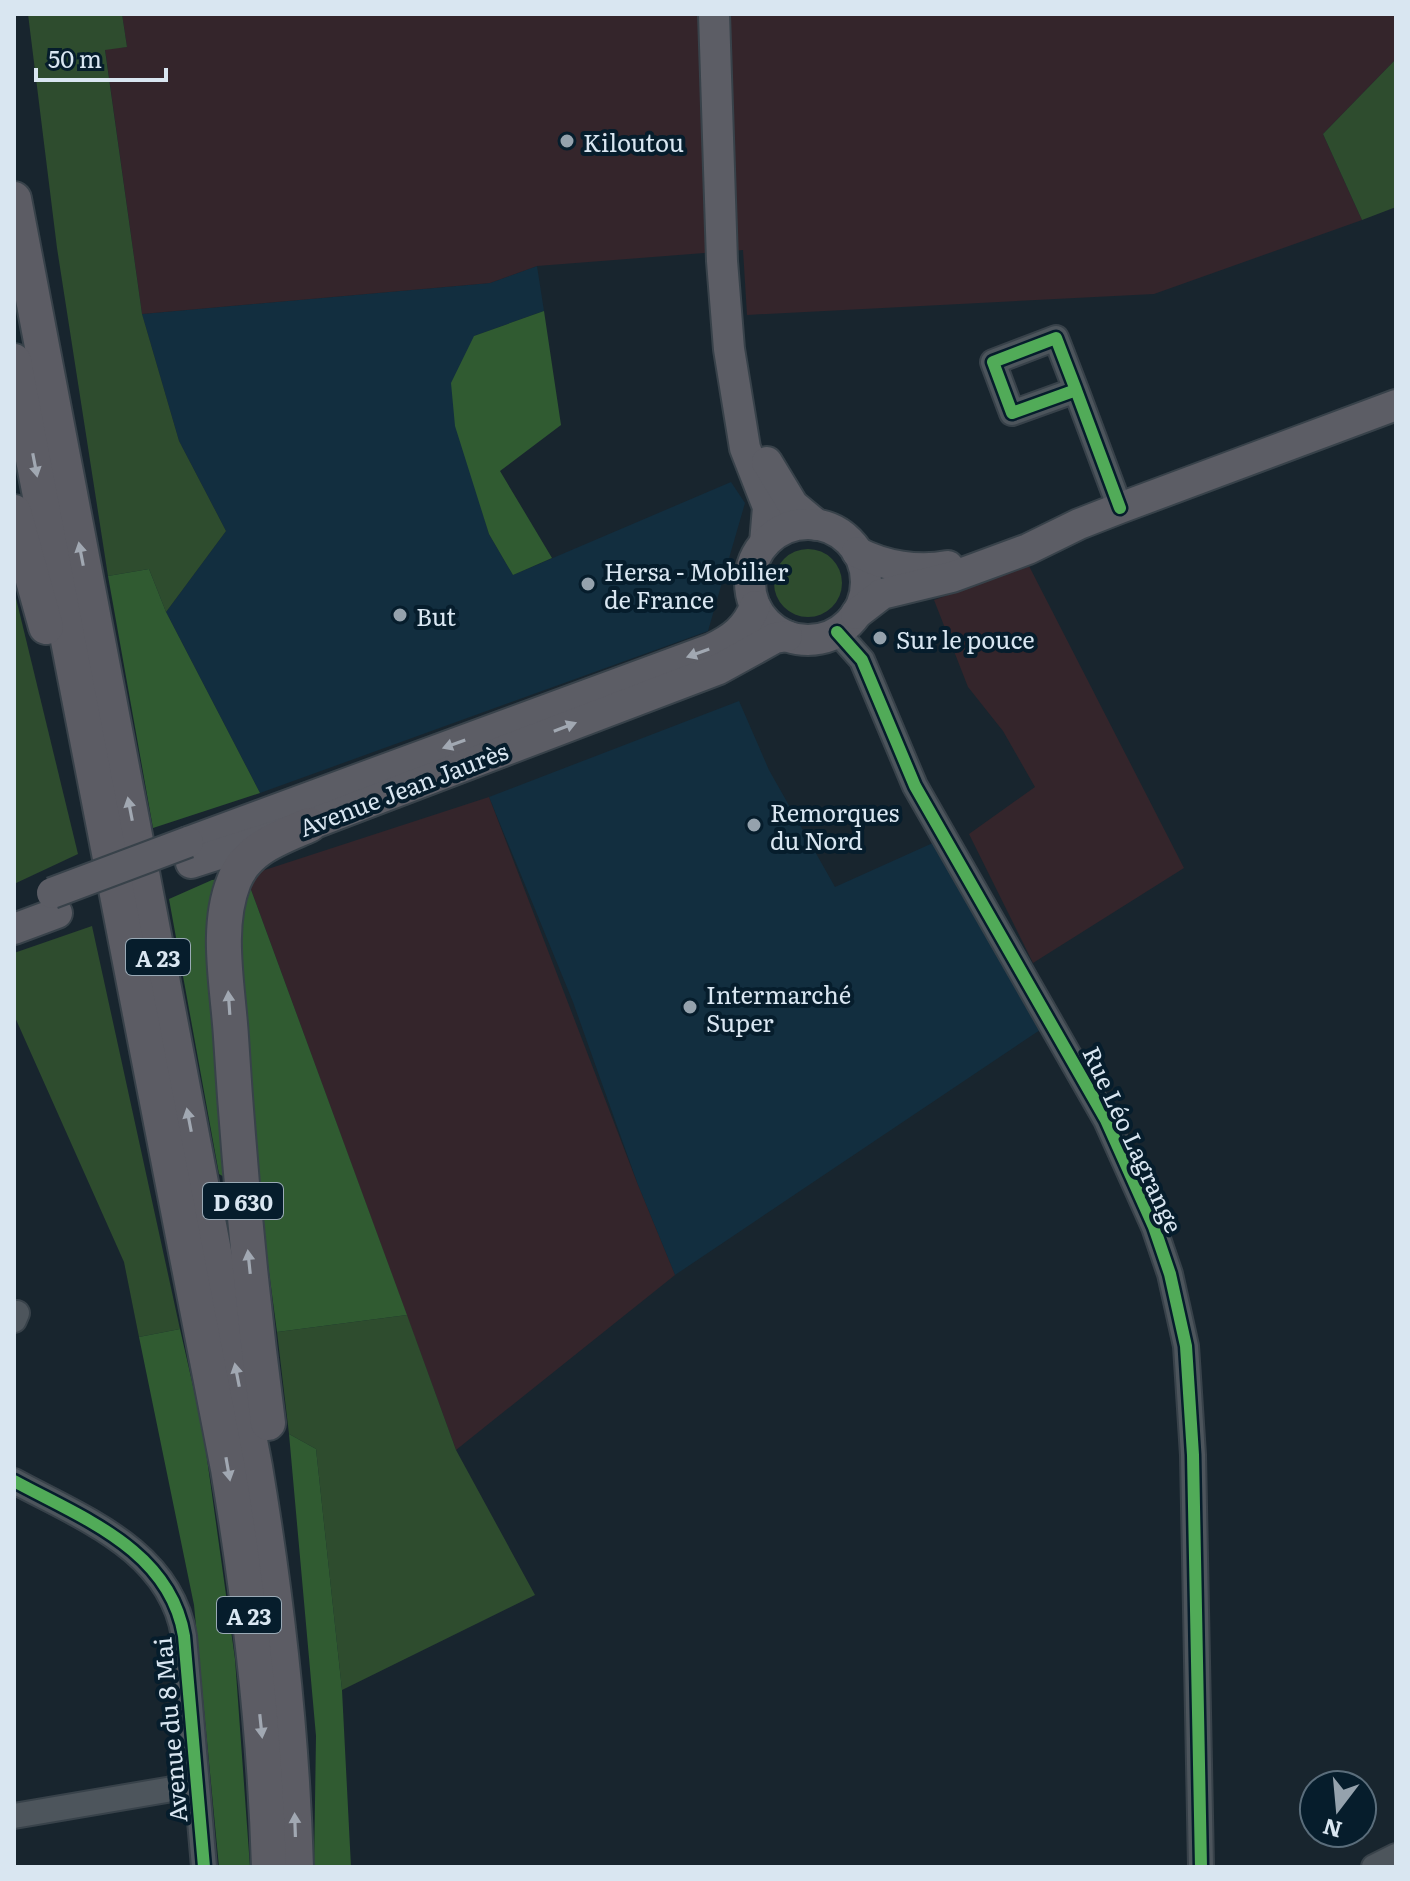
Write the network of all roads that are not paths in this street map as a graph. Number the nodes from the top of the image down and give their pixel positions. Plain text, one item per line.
1 (699, 14) edge
2 (714, 14) edge
3 (707, 61) junction
4 (14, 199) edge
5 (14, 361) edge
6 (1076, 390) dead end
7 (738, 404) junction
8 (1396, 405) edge
9 (1120, 508) junction
10 (14, 512) edge
11 (1079, 524) junction
12 (817, 525) junction
13 (765, 543) junction
14 (857, 552) junction
15 (755, 606) junction
16 (847, 623) junction
17 (787, 636) junction
18 (309, 825) junction
19 (189, 852) junction
20 (114, 873) junction
21 (54, 903) junction
22 (14, 907) edge
23 (14, 929) edge
24 (15, 1484) edge
25 (277, 1618) junction
26 (196, 1785) junction
27 (14, 1816) edge
28 (1396, 1856) edge
29 (204, 1867) edge
30 (269, 1867) edge
31 (296, 1867) edge
32 (1201, 1867) edge
33 (1374, 1867) edge

1 - 3 main road
2 - 3 main road
3 - 7 main road
25 -> 4 highway, A 23
5 -> 20 highway, A 23
6 - 9 street
7 - 12 main road
7 - 13 main road
8 - 9 main road
9 - 11 main road
10 - 20 highway
11 - 14 main road
11 - 16 main road
12 - 13 main road
12 - 14 main road
13 - 15 main road
14 - 16 main road
15 - 17 main road
15 -> 19 main road, Avenue Jean Jaurès / D 630
16 - 17 main road
16 - 32 street, Rue Léo Lagrange
18 -> 17 main road, Avenue Jean Jaurès / D 630
18 - 19 main road, Avenue Jean Jaurès / D 630
25 -> 18 highway, D 630
19 - 21 main road, Avenue Jean Jaurès / D 630, bridge
20 -> 30 highway, A 23
21 - 22 main road, Avenue Jean Jaurès / D 630
21 - 23 main road, Avenue Jean Jaurès / D 630
24 - 26 street, Avenue du 8 Mai
31 -> 25 highway, A 23
26 - 27 street
26 - 29 street, Avenue du 8 Mai
28 - 33 street

